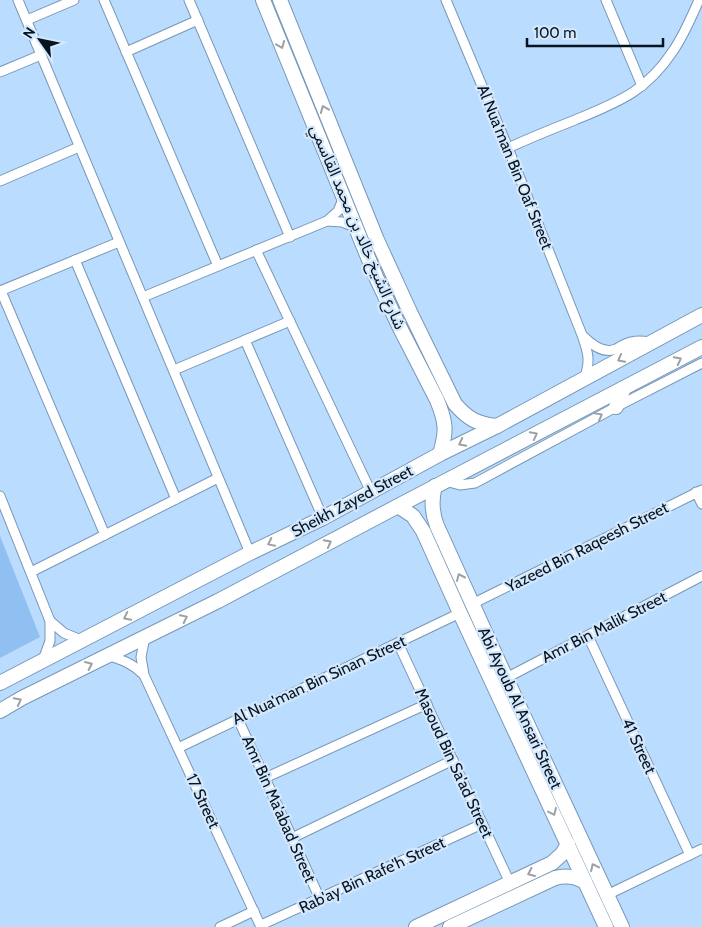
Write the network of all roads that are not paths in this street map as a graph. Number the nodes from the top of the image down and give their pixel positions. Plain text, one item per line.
1 (18, 0) edge
2 (74, 0) edge
3 (104, 0) edge
4 (189, 0) edge
5 (263, 0) edge
6 (280, 0) edge
7 (446, 0) edge
8 (606, 0) edge
9 (699, 0) edge
10 (27, 20) junction
11 (198, 20) junction
12 (126, 52) junction
13 (41, 55) junction
14 (0, 72) edge
15 (642, 86) junction
16 (79, 147) junction
17 (508, 148) junction
18 (0, 181) edge
19 (344, 197) junction
20 (327, 221) junction
21 (355, 227) junction
22 (290, 237) junction
23 (119, 242) junction
24 (256, 250) junction
25 (75, 260) junction
26 (218, 266) junction
27 (1, 291) edge
28 (143, 297) junction
29 (700, 315) edge
30 (290, 321) junction
31 (399, 326) junction
32 (582, 335) junction
33 (702, 336) edge
34 (245, 340) junction
35 (651, 342) junction
36 (426, 344) junction
37 (700, 354) edge
38 (174, 370) junction
39 (583, 380) junction
40 (624, 388) junction
41 (616, 407) junction
42 (497, 426) junction
43 (440, 454) junction
44 (218, 478) junction
45 (440, 484) junction
46 (699, 491) edge
47 (371, 492) junction
48 (0, 496) edge
49 (176, 499) junction
50 (702, 504) edge
51 (398, 506) junction
52 (323, 518) junction
53 (106, 535) junction
54 (446, 545) junction
55 (431, 548) junction
56 (250, 553) junction
57 (31, 572) junction
58 (702, 576) edge
59 (218, 601) junction
60 (239, 603) dead end
61 (472, 604) junction
62 (460, 614) junction
63 (50, 622) junction
64 (588, 636) junction
65 (145, 637) junction
66 (82, 640) junction
67 (398, 643) junction
68 (109, 656) junction
69 (43, 660) junction
70 (144, 675) junction
71 (506, 678) junction
72 (0, 683) edge
73 (427, 704) junction
74 (0, 711) edge
75 (238, 719) junction
76 (178, 748) junction
77 (453, 760) junction
78 (265, 778) junction
79 (482, 824) junction
80 (292, 838) junction
81 (568, 844) junction
82 (702, 849) edge
83 (690, 855) junction
84 (585, 882) junction
85 (510, 883) junction
86 (607, 895) junction
87 (320, 899) junction
88 (470, 901) junction
89 (254, 911) junction
90 (456, 924) edge
91 (261, 926) edge
92 (220, 927) edge
93 (416, 927) edge
94 (606, 927) edge
95 (622, 927) edge

1 - 10 street
2 - 10 street
3 - 12 street
4 - 11 street
5 -> 19 street, شارع الشيخ خالد بن محمد القاسمي
36 -> 6 street, شارع الشيخ خالد بن محمد القاسمي
7 - 17 street, Al Nua'man Bin Oaf Street
8 - 15 street
9 - 15 street
10 - 13 street
11 - 12 street
11 - 22 street
12 - 26 street
13 - 14 street
13 - 16 street
15 - 17 street
16 - 18 street
16 - 23 street
17 - 32 street, Al Nua'man Bin Oaf Street
19 - 20 street
19 - 21 street, شارع الشيخ خالد بن محمد القاسمي
20 - 21 street
20 - 22 street
21 - 31 street, شارع الشيخ خالد بن محمد القاسمي
22 - 24 street
23 - 25 street
23 - 28 street
24 - 26 street
24 - 30 street
25 - 27 street
25 - 49 street
26 - 28 street
27 - 53 street
28 - 38 street
29 - 35 street, Sheikh Zayed Street
30 - 34 street
30 - 47 street
31 - 36 street
31 - 43 street, شارع الشيخ خالد بن محمد القاسمي
32 - 35 street
32 - 39 street, Al Nua'man Bin Oaf Street
33 - 37 street
34 - 38 street
34 - 52 street
35 -> 39 street, Sheikh Zayed Street
36 - 42 street, شارع الشيخ خالد بن محمد القاسمي
40 -> 37 street, Sheikh Zayed Street
37 - 41 street
38 - 44 street
39 - 42 street, Sheikh Zayed Street
40 - 41 street
45 -> 40 street, Sheikh Zayed Street
45 -> 41 street
42 -> 43 street, Sheikh Zayed Street
43 - 47 street, Sheikh Zayed Street
44 - 49 street
44 - 56 street
45 - 51 street, Sheikh Zayed Street
45 - 54 street, Abi Ayoub Al Ansari Street
46 - 50 street
46 - 61 street, Yazeed Bin Raqeesh Street
47 - 52 street, Sheikh Zayed Street
48 - 57 street
49 - 53 street
51 - 55 street, Abi Ayoub Al Ansari Street
59 -> 51 street, Sheikh Zayed Street
52 -> 56 street, Sheikh Zayed Street
53 - 57 street
54 - 55 street
61 -> 54 street, Abi Ayoub Al Ansari Street
55 - 62 street, Abi Ayoub Al Ansari Street
56 -> 66 street, Sheikh Zayed Street
57 - 63 street
58 - 64 street, Amr Bin Malik Street
59 - 60 street
65 -> 59 street, Sheikh Zayed Street
61 - 71 street, Abi Ayoub Al Ansari Street
62 - 67 street, Al Nua'man Bin Sinan Street
62 -> 81 street, Abi Ayoub Al Ansari Street
63 - 66 street
63 - 69 street
64 - 71 street, Amr Bin Malik Street
64 - 83 street, 41 Street
65 - 68 street, Sheikh Zayed Street
65 - 70 street, 17 Street
66 - 69 street, Sheikh Zayed Street
67 - 73 street, Masoud Bin Sa'ad Street
67 - 75 street, Al Nua'man Bin Sinan Street
68 - 70 street, 17 Street
74 -> 68 street, Sheikh Zayed Street
69 - 72 street, Sheikh Zayed Street
70 - 76 street, 17 Street
86 -> 71 street, Abi Ayoub Al Ansari Street
73 - 77 street, Masoud Bin Sa'ad Street
73 - 78 street
75 - 76 street, Al Nua'man Bin Sinan Street
75 - 78 street, Amr Bin Ma'abad Street
76 - 89 street, 17 Street
77 - 79 street, Masoud Bin Sa'ad Street
77 - 80 street
78 - 80 street, Amr Bin Ma'abad Street
79 - 85 street, Masoud Bin Sa'ad Street
79 - 87 street, Rab'ay Bin Rafe'h Street
80 - 87 street, Amr Bin Ma'abad Street
81 - 84 street, Abi Ayoub Al Ansari Street
81 -> 85 street
82 - 83 street
83 - 86 street
84 - 90 street
84 - 94 street, Abi Ayoub Al Ansari Street
85 - 88 street
86 - 95 street, Abi Ayoub Al Ansari Street
87 - 91 street, Rab'ay Bin Rafe'h Street
88 - 90 street
88 - 93 street
89 - 91 street, 17 Street
89 - 92 street

